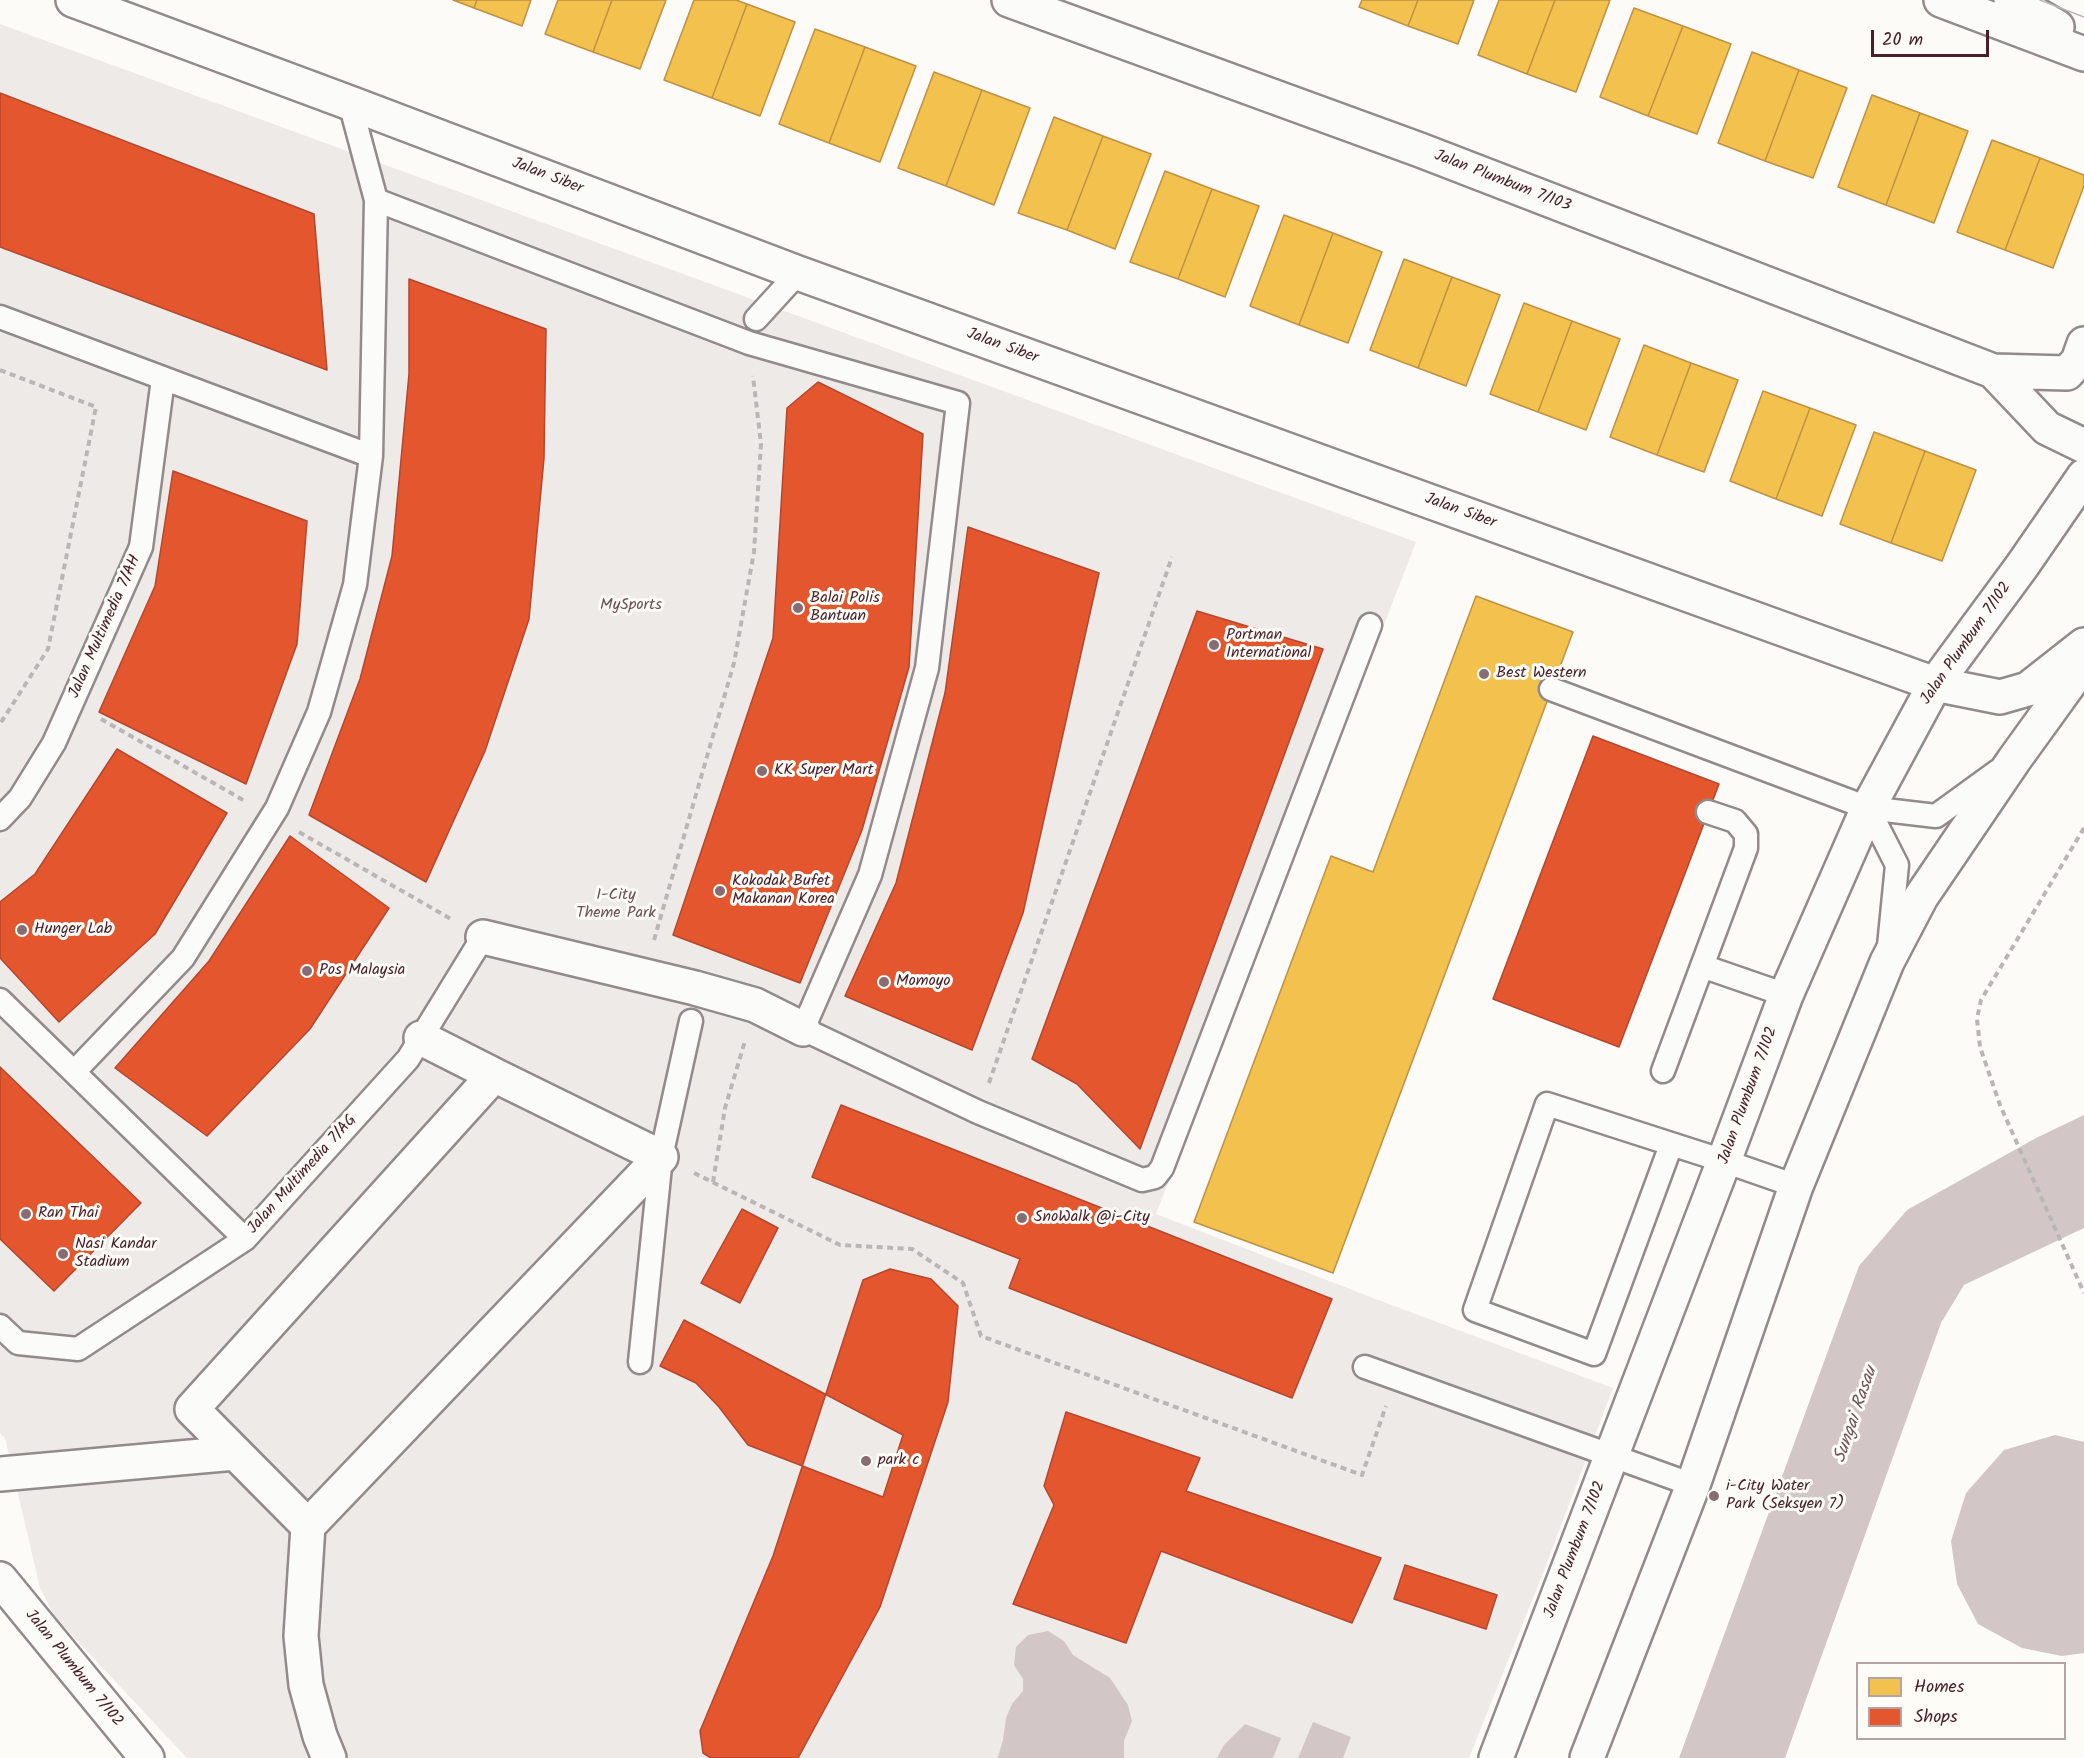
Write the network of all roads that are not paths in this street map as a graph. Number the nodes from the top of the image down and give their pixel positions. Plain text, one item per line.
1 (73, 0) edge
2 (1009, 0) edge
3 (1941, 0) edge
4 (2011, 0) edge
5 (1982, 16) junction
6 (2084, 44) edge
7 (2084, 54) edge
8 (2084, 72) edge
9 (350, 102) junction
10 (376, 200) junction
11 (798, 273) junction
12 (0, 317) edge
13 (756, 319) dead end
14 (2084, 344) edge
15 (1993, 371) junction
16 (164, 379) junction
17 (2084, 446) edge
18 (371, 456) junction
19 (2084, 476) edge
20 (1370, 626) dead end
21 (2084, 645) edge
22 (2084, 663) edge
23 (1935, 684) junction
24 (1551, 689) dead end
25 (2014, 760) junction
26 (1868, 808) junction
27 (1708, 812) dead end
28 (0, 819) edge
29 (483, 937) joint
30 (1887, 962) junction
31 (1702, 966) junction
32 (1786, 995) junction
33 (0, 1000) edge
34 (691, 1021) dead end
35 (803, 1029) junction
36 (421, 1038) junction
37 (1663, 1071) dead end
38 (74, 1072) junction
39 (494, 1075) junction
40 (1671, 1145) junction
41 (661, 1157) junction
42 (1724, 1161) junction
43 (1796, 1186) junction
44 (246, 1239) junction
45 (0, 1326) edge
46 (640, 1362) dead end
47 (1365, 1367) dead end
48 (235, 1453) junction
49 (1612, 1456) junction
50 (0, 1474) edge
51 (1693, 1485) junction
52 (308, 1526) junction
53 (0, 1579) edge
54 (147, 1758) edge
55 (329, 1758) edge
56 (1496, 1758) edge
57 (1587, 1758) edge

1 - 9 street, Jalan Siber
2 - 15 street, Jalan Plumbum 7/103
3 - 5 street
4 - 6 street
5 - 7 street
5 - 8 street
9 - 10 lane
9 - 11 street, Jalan Siber
10 - 18 lane
10 - 35 lane
11 - 13 lane
11 - 23 street, Jalan Siber
12 - 16 lane
14 - 15 street
15 - 17 street
16 - 18 lane
16 - 28 lane, Jalan Multimedia 7/AH
18 - 38 lane
19 - 23 street, Jalan Plumbum 7/102
20 - 35 lane
21 - 23 street, Jalan Siber
22 - 25 street
23 - 26 street, Jalan Plumbum 7/102
24 - 26 lane
25 - 26 lane
25 - 30 street
26 - 30 lane
26 - 32 street, Jalan Plumbum 7/102
27 - 31 lane
29 - 35 street
29 - 36 lane, Jalan Multimedia 7/AG
30 - 43 street
31 - 32 lane
31 - 37 lane
32 - 42 street, Jalan Plumbum 7/102
33 - 38 lane
34 - 41 lane
36 - 39 street
36 - 44 lane, Jalan Multimedia 7/AG
38 - 44 lane
39 - 41 street
39 - 48 street
40 - 40 lane
40 - 42 lane
41 - 46 lane
41 - 52 street
42 - 43 lane
42 - 49 street, Jalan Plumbum 7/102
43 - 51 street
44 - 45 lane, Jalan Multimedia 7/AG
47 - 49 lane
48 - 50 street
48 - 52 street
49 - 51 lane
49 - 56 street, Jalan Plumbum 7/102
51 - 57 street
52 - 55 street
53 - 54 street, Jalan Plumbum 7/102

